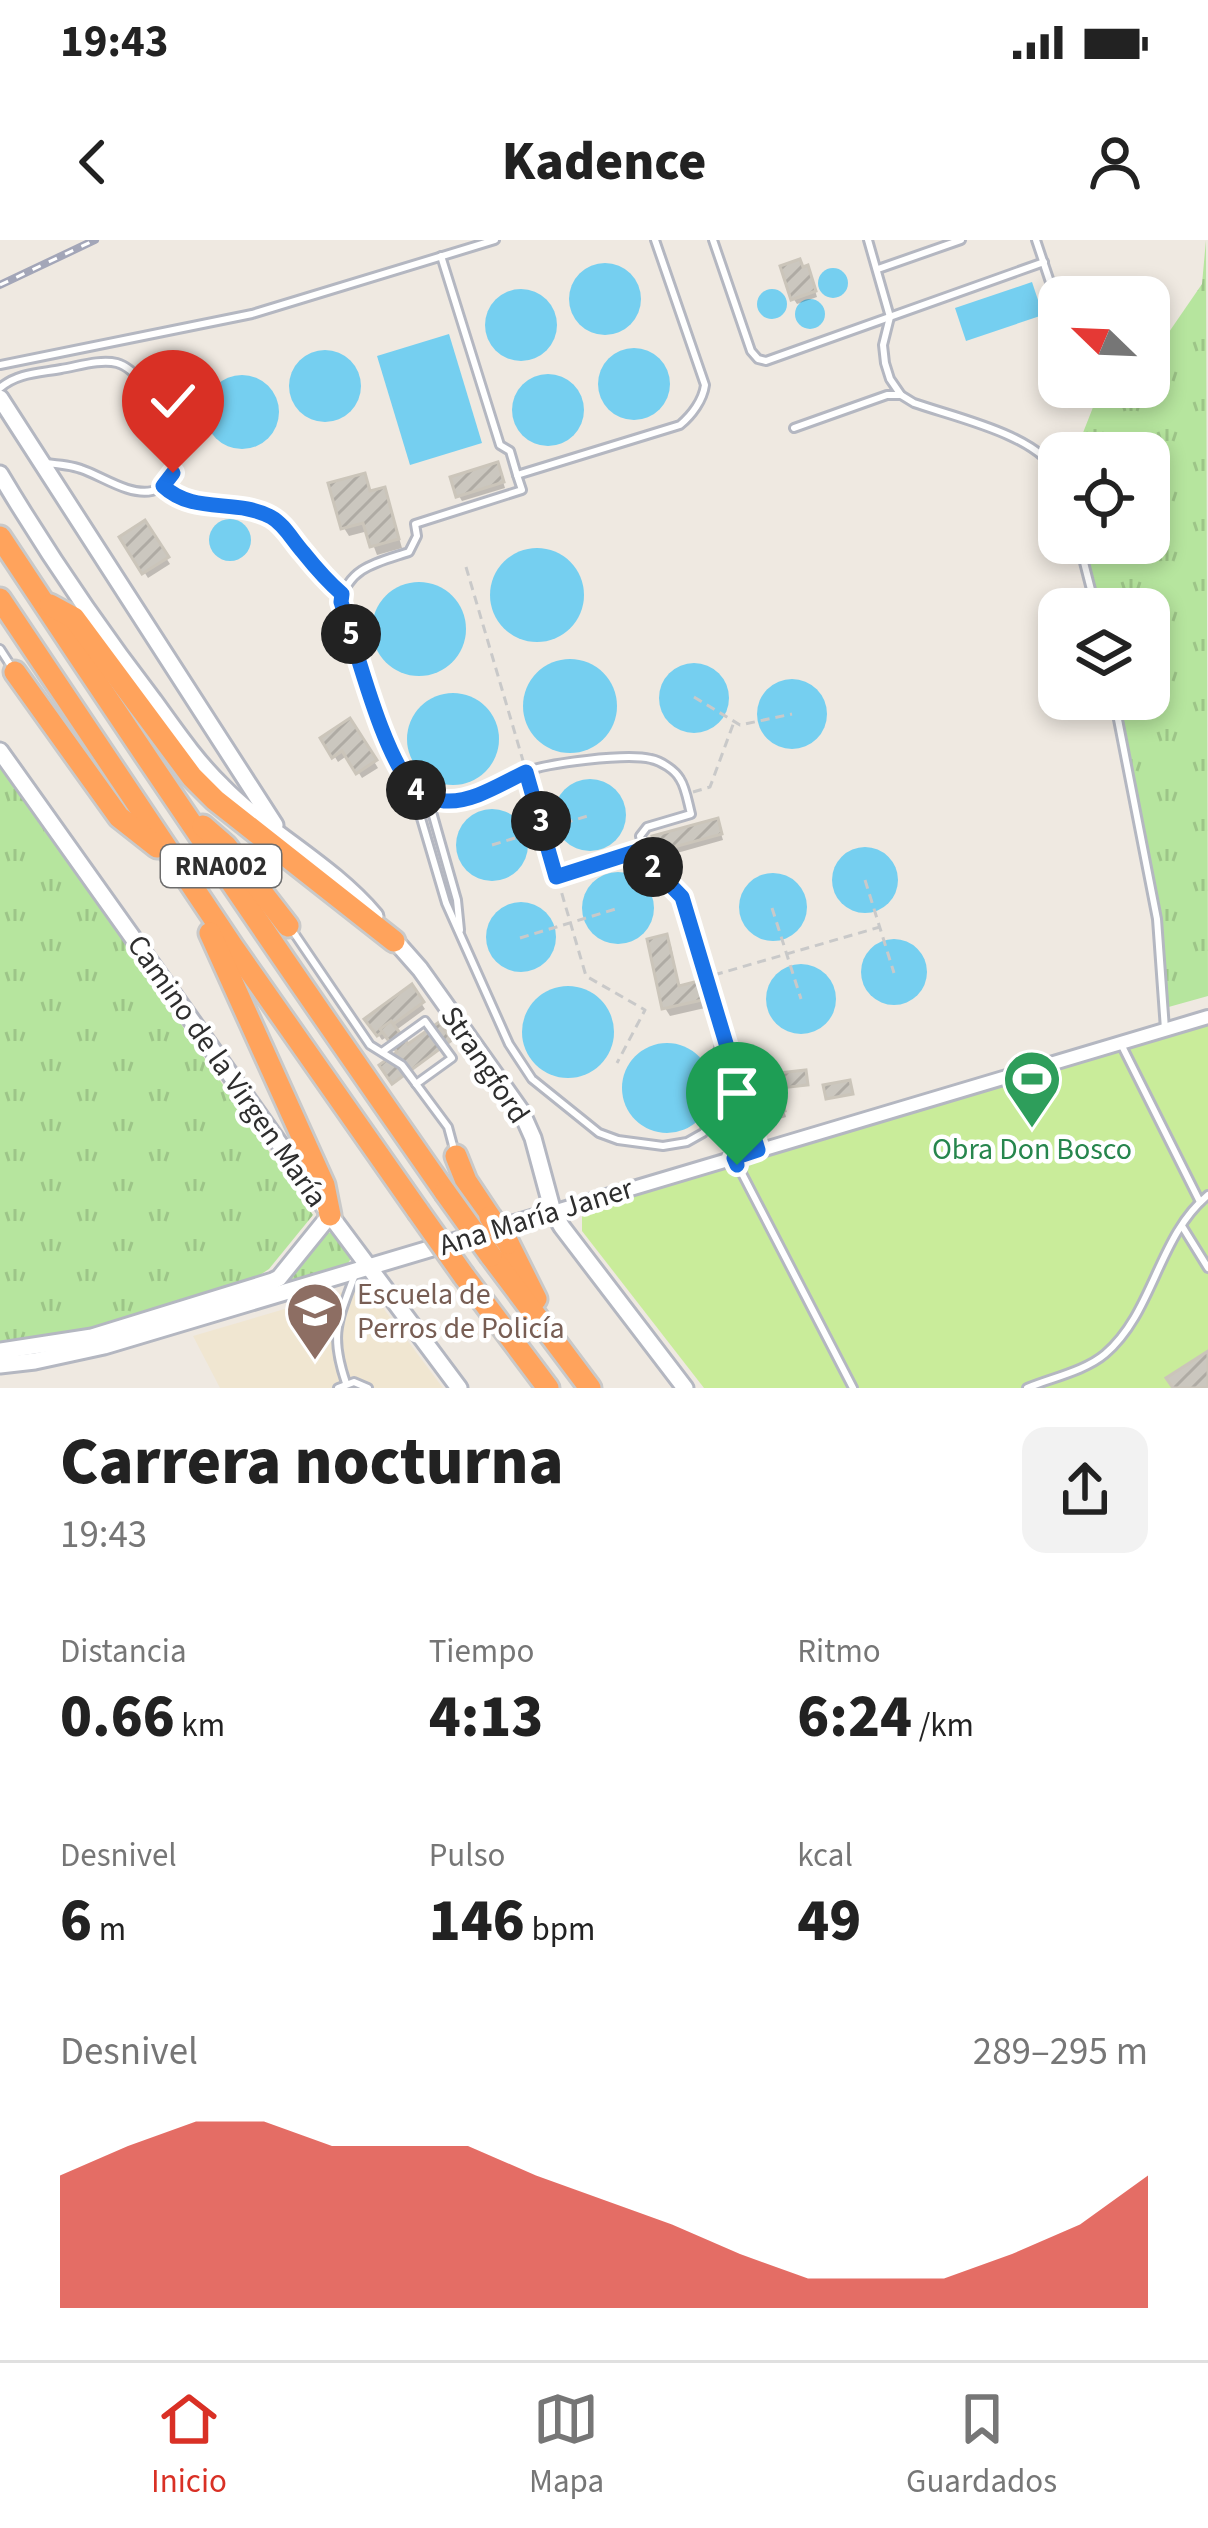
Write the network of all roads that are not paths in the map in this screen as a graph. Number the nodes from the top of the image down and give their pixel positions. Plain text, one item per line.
1 (495, 240) edge
2 (656, 240) edge
3 (713, 240) edge
4 (868, 240) edge
5 (961, 240) edge
6 (1036, 240) edge
7 (441, 256) junction
8 (1044, 262) junction
9 (878, 269) junction
10 (1048, 276) edge
11 (890, 316) junction
12 (0, 364) edge
13 (0, 388) edge
14 (901, 395) junction
15 (0, 398) edge
16 (794, 428) dead end
17 (1038, 452) edge
18 (41, 462) junction
19 (0, 474) edge
20 (517, 475) junction
21 (163, 486) junction
22 (0, 537) edge
23 (342, 594) junction
24 (0, 599) edge
25 (42, 600) junction
26 (0, 649) edge
27 (15, 672) joint
28 (1118, 720) edge
29 (0, 751) edge
30 (419, 793) junction
31 (186, 812) junction
32 (280, 833) junction
33 (178, 866) junction
34 (288, 926) joint
35 (394, 940) junction
36 (1208, 1017) edge
37 (1165, 1029) junction
38 (725, 1040) junction
39 (1120, 1041) junction
40 (382, 1052) junction
41 (416, 1084) junction
42 (758, 1150) junction
43 (456, 1156) joint
44 (734, 1158) junction
45 (1208, 1196) edge
46 (1200, 1202) junction
47 (553, 1212) junction
48 (330, 1215) junction
49 (1182, 1226) junction
50 (500, 1250) junction
51 (1208, 1268) edge
52 (362, 1269) junction
53 (58, 1350) junction
54 (0, 1351) edge
55 (0, 1365) edge
56 (346, 1383) junction
57 (338, 1388) edge
58 (368, 1388) edge
59 (459, 1388) edge
60 (548, 1388) edge
61 (590, 1388) edge
62 (685, 1388) edge
63 (853, 1388) edge
64 (1027, 1388) edge

1 - 7 lane
2 - 20 lane
3 - 11 lane
4 - 9 lane
5 - 9 lane
6 - 8 lane
7 - 12 lane
7 - 20 lane
8 - 10 lane
8 - 11 lane
9 - 11 lane
11 - 14 lane
13 - 21 lane
14 - 16 lane
14 - 17 lane
15 - 18 street, Strangford
18 - 21 lane
18 - 32 street, Strangford
19 - 32 street, Strangford
20 - 23 lane
21 - 23 lane
22 - 25 highway, RNA002
23 - 30 lane
24 - 33 highway, RNA002
25 - 31 highway, RNA002
25 - 35 highway
26 - 27 lane
27 - 33 highway
28 - 37 lane
29 - 48 street, Camino de la Virgen María
30 - 38 lane
30 - 38 lane
31 - 34 highway
31 - 50 highway, RNA002, bridge
32 - 35 street, Strangford
33 - 48 highway
33 - 60 highway, RNA002, bridge
34 - 40 lane
35 - 47 street, Strangford
36 - 37 street, Ana María Janer
37 - 39 street, Ana María Janer
38 - 42 lane
39 - 42 street, Ana María Janer
39 - 46 lane
40 - 41 lane
40 - 41 lane
41 - 43 lane
42 - 44 street, Ana María Janer
43 - 50 highway, bridge
44 - 47 street, Ana María Janer
44 - 63 lane
45 - 46 lane
46 - 49 lane
47 - 52 street, Ana María Janer
47 - 62 street, Strangford
48 - 52 street, Camino de la Virgen María
48 - 53 street, Ana María Janer
49 - 51 lane
49 - 64 lane
50 - 61 highway
52 - 53 street, Ana María Janer
52 - 56 lane
52 - 59 street, Camino de la Virgen María
53 - 54 street, Ana María Janer
53 - 55 street, Ana María Janer
56 - 57 lane
56 - 58 lane

